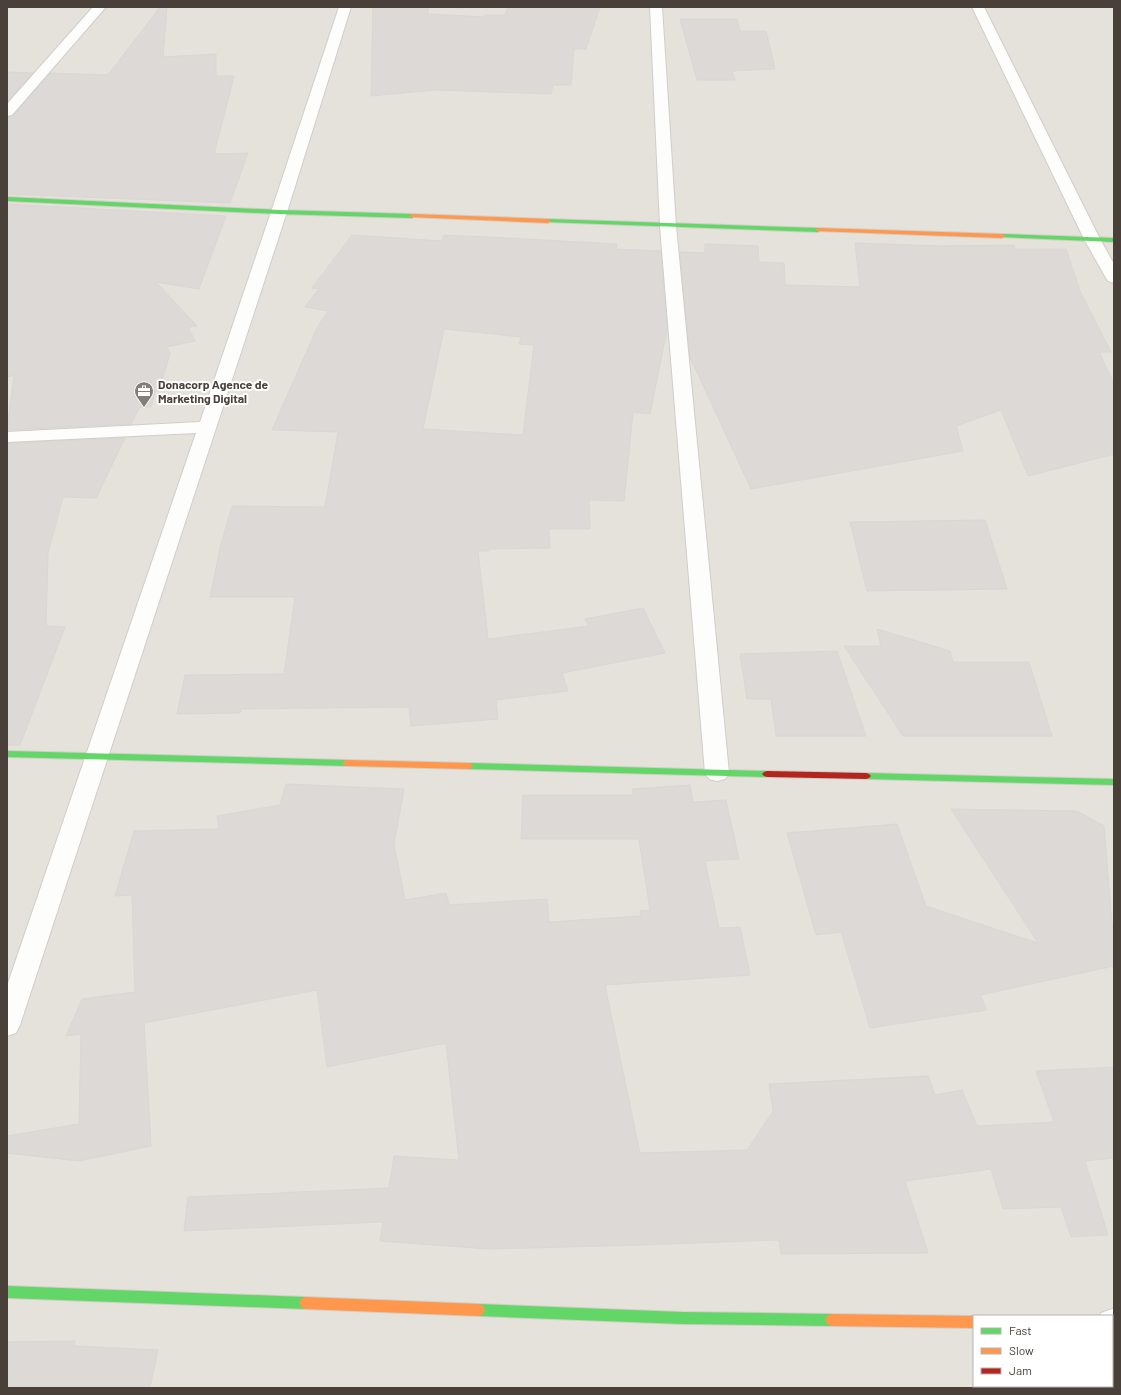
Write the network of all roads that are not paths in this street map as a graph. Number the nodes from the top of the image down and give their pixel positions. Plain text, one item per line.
1 (100, 7) edge
2 (345, 7) edge
3 (656, 7) edge
4 (978, 7) edge
5 (7, 112) edge
6 (7, 199) edge
7 (279, 212) junction
8 (668, 226) junction
9 (1092, 239) junction
10 (1114, 240) edge
11 (1114, 278) edge
12 (207, 427) junction
13 (7, 437) edge
14 (7, 754) edge
15 (96, 756) junction
16 (717, 773) junction
17 (1114, 782) edge
18 (7, 1025) edge
19 (7, 1292) edge
20 (973, 1322) edge

1 - 5 street
2 - 7 street
3 - 8 street
4 - 9 street
6 - 7 street
7 - 8 street
7 - 12 street
8 - 9 street
8 - 16 street
9 - 10 street
9 - 11 street
12 - 13 street
12 - 15 street
14 - 15 street
15 - 16 street
15 - 18 street
16 - 17 street
19 - 20 street

